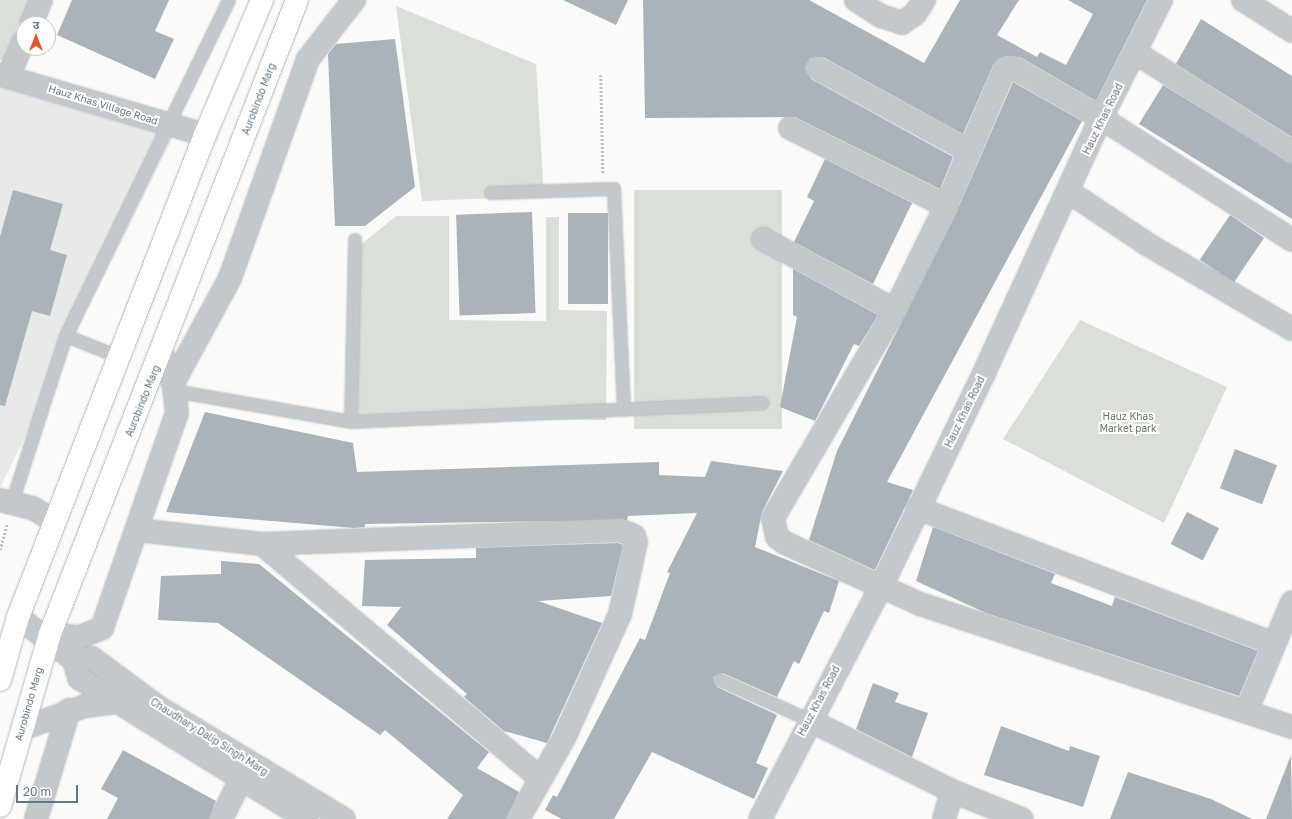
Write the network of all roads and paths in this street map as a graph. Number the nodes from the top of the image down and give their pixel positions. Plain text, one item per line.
1 (41, 0) edge
2 (229, 0) edge
3 (262, 0) edge
4 (297, 0) edge
5 (354, 0) edge
6 (856, 0) edge
7 (924, 0) edge
8 (1161, 0) edge
9 (1243, 0) edge
10 (34, 16) edge
11 (1292, 31) edge
12 (1136, 53) junction
13 (16, 54) edge
14 (817, 68) dead end
15 (601, 75) dead end
16 (4, 76) edge
17 (1101, 118) junction
18 (169, 125) junction
19 (790, 128) dead end
20 (205, 135) junction
21 (969, 151) junction
22 (1292, 152) edge
23 (603, 189) junction
24 (1069, 192) junction
25 (491, 193) dead end
26 (946, 206) junction
27 (763, 239) dead end
28 (355, 240) dead end
29 (1292, 240) edge
30 (895, 310) junction
31 (1292, 329) edge
32 (66, 336) junction
33 (162, 354) junction
34 (119, 357) junction
35 (174, 387) junction
36 (763, 403) dead end
37 (624, 410) junction
38 (351, 422) junction
39 (6, 502) edge
40 (917, 508) junction
41 (55, 522) junction
42 (137, 530) junction
43 (262, 544) junction
44 (0, 550) edge
45 (880, 587) junction
46 (1292, 602) edge
47 (18, 617) junction
48 (48, 637) junction
49 (1272, 643) junction
50 (74, 660) junction
51 (0, 680) edge
52 (720, 680) dead end
53 (118, 702) junction
54 (69, 710) junction
55 (1246, 712) junction
56 (809, 720) junction
57 (1292, 727) edge
58 (22, 729) junction
59 (540, 778) junction
60 (241, 779) junction
61 (952, 791) junction
62 (0, 806) edge
63 (36, 819) edge
64 (221, 819) edge
65 (306, 819) edge
66 (344, 819) edge
67 (518, 819) edge
68 (760, 819) edge
69 (944, 819) edge
70 (1022, 819) edge

1 - 10 street
2 - 18 lane
3 - 20 highway
4 - 33 highway, Aurobindo Marg
5 - 35 street
6 - 7 street
8 - 12 street, Hauz Khas Road
9 - 11 street
12 - 17 street, Hauz Khas Road
12 - 22 street
13 - 16 street
14 - 21 street
15 - 23 path
16 - 18 street, Hauz Khas Village Road
17 - 21 street
17 - 24 street, Hauz Khas Road
17 - 29 street
18 - 20 street, Hauz Khas Village Road
18 - 32 lane
19 - 26 street
20 - 34 highway
21 - 26 street
23 - 25 lane
23 - 37 lane
24 - 31 street
24 - 40 street, Hauz Khas Road
26 - 30 street
27 - 30 street
28 - 38 lane
30 - 45 street
32 - 34 lane
32 - 39 lane
33 - 35 street
33 - 48 highway, Aurobindo Marg
34 - 41 highway
35 - 38 lane
35 - 42 street
36 - 37 lane
37 - 38 lane
39 - 41 street
39 - 44 path
40 - 45 street, Hauz Khas Road
40 - 49 street
41 - 47 highway
42 - 43 street
42 - 48 street
43 - 59 street
43 - 59 street
45 - 55 street
45 - 56 street, Hauz Khas Road
46 - 49 street
47 - 48 street
47 - 51 highway
48 - 50 street
48 - 58 highway, Aurobindo Marg
49 - 55 street
50 - 53 street
50 - 66 street, Chaudhary Dalip Singh Marg
52 - 56 lane
53 - 54 street
53 - 60 street
54 - 58 street
54 - 63 street
55 - 57 street
56 - 61 street
56 - 68 street, Hauz Khas Road
58 - 62 highway, Aurobindo Marg
59 - 67 street
60 - 64 street
60 - 65 street
61 - 69 street
61 - 70 street

